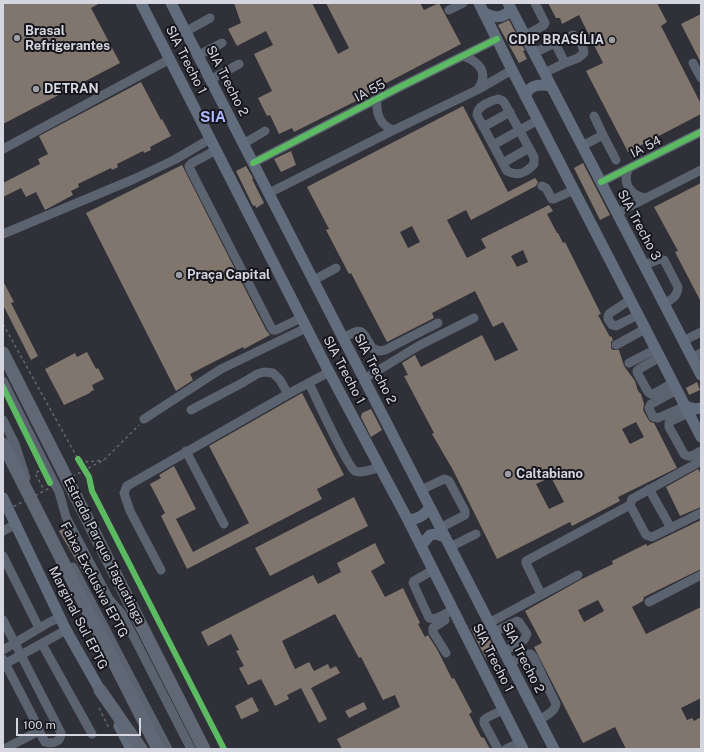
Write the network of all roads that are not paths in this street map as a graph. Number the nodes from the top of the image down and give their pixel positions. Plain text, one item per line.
1 (141, 3) edge
2 (463, 3) edge
3 (534, 3) edge
4 (174, 4) edge
5 (509, 6) edge
6 (481, 7) edge
7 (449, 10) dead end
8 (210, 18) dead end
9 (185, 32) junction
10 (526, 36) junction
11 (497, 39) junction
12 (222, 43) dead end
13 (555, 43) junction
14 (534, 53) junction
15 (197, 56) junction
16 (463, 56) junction
17 (170, 59) junction
18 (565, 63) junction
19 (693, 63) dead end
20 (239, 64) dead end
21 (512, 70) junction
22 (544, 73) junction
23 (701, 78) edge
24 (210, 80) junction
25 (551, 86) junction
26 (477, 90) junction
27 (525, 96) junction
28 (377, 100) junction
29 (510, 112) junction
30 (594, 116) dead end
31 (538, 120) junction
32 (483, 127) junction
33 (394, 130) junction
34 (520, 130) junction
35 (265, 132) dead end
36 (701, 132) edge
37 (603, 135) junction
38 (210, 139) junction
39 (243, 144) junction
40 (493, 145) junction
41 (582, 146) junction
42 (3, 148) edge
43 (529, 148) junction
44 (216, 150) junction
45 (616, 160) dead end
46 (253, 163) junction
47 (503, 163) junction
48 (629, 168) junction
49 (701, 170) edge
50 (601, 182) junction
51 (542, 186) dead end
52 (574, 190) junction
53 (269, 193) junction
54 (646, 198) junction
55 (617, 213) junction
56 (3, 234) edge
57 (644, 265) junction
58 (336, 268) dead end
59 (314, 280) junction
60 (630, 300) junction
61 (664, 304) junction
62 (638, 315) junction
63 (474, 318) dead end
64 (304, 323) junction
65 (438, 323) dead end
66 (645, 329) junction
67 (701, 332) edge
68 (343, 338) junction
69 (683, 341) junction
70 (616, 345) dead end
71 (3, 353) edge
72 (658, 353) junction
73 (696, 355) edge
74 (630, 363) dead end
75 (329, 372) junction
76 (701, 375) edge
77 (364, 379) junction
78 (3, 381) edge
79 (308, 383) junction
80 (675, 386) junction
81 (288, 394) junction
82 (701, 408) edge
83 (687, 409) junction
84 (191, 410) dead end
85 (144, 419) road end
86 (3, 420) edge
87 (700, 431) edge
88 (3, 444) edge
89 (186, 451) junction
90 (701, 451) edge
91 (701, 462) edge
92 (380, 467) junction
93 (649, 489) junction
94 (421, 490) junction
95 (3, 498) edge
96 (630, 505) junction
97 (430, 507) junction
98 (701, 513) edge
99 (408, 520) junction
100 (16, 524) junction
101 (224, 524) dead end
102 (671, 528) junction
103 (3, 531) edge
104 (476, 534) dead end
105 (445, 537) junction
106 (421, 546) junction
107 (3, 556) edge
108 (161, 570) dead end
109 (433, 570) junction
110 (578, 575) dead end
111 (701, 575) edge
112 (541, 594) junction
113 (649, 602) dead end
114 (454, 612) junction
115 (60, 617) junction
116 (3, 620) edge
117 (39, 628) junction
118 (491, 628) junction
119 (66, 630) junction
120 (15, 643) junction
121 (42, 644) junction
122 (3, 650) edge
123 (504, 652) junction
124 (446, 653) dead end
125 (21, 655) junction
126 (4, 662) edge
127 (509, 662) junction
128 (100, 690) junction
129 (503, 710) junction
130 (539, 720) junction
131 (39, 731) junction
132 (92, 734) dead end
133 (521, 746) edge
134 (4, 749) edge
135 (131, 749) edge
136 (141, 749) edge
137 (158, 749) edge
138 (168, 749) edge
139 (191, 749) edge
140 (204, 749) edge
141 (498, 749) edge
142 (506, 749) edge
143 (554, 749) edge

1 - 17 main road, SIA Trecho 1
2 - 7 street
3 - 10 street
4 - 9 main road, SIA Trecho 2
5 - 6 main road
5 - 10 main road, SIA Trecho 3
6 - 11 main road
8 - 9 street
9 - 15 main road, SIA Trecho 2
10 - 14 main road, SIA Trecho 3
11 - 16 street, IA 55
11 - 21 main road
12 - 15 street
13 - 14 street
13 - 18 street
13 - 18 street
14 - 22 main road, SIA Trecho 3
15 - 24 main road, SIA Trecho 2
16 - 26 street
16 - 28 street, IA 55
17 - 38 main road, SIA Trecho 1
17 - 42 street
18 - 22 street
19 - 23 street
20 - 24 street
21 - 26 street
21 - 27 main road
22 - 25 main road, SIA Trecho 3
24 - 39 main road, SIA Trecho 2
25 - 27 main road
25 - 41 main road, SIA Trecho 3
26 - 33 street
27 - 31 main road
28 - 33 street
28 - 46 street, IA 55
29 - 32 street
29 - 32 street
29 - 34 street
30 - 37 street
31 - 34 street
31 - 52 main road
32 - 40 street
33 - 53 street
34 - 40 street
34 - 43 street
35 - 39 street
36 - 48 street, IA 54
37 - 41 street
37 - 45 street
38 - 44 main road, SIA Trecho 1
38 - 56 street
39 - 46 main road, SIA Trecho 2
40 - 47 street
41 - 50 main road, SIA Trecho 3
43 - 47 street
43 - 47 street
44 - 64 main road, SIA Trecho 1
44 - 64 street
46 - 53 main road, SIA Trecho 2
48 - 50 street, IA 54
48 - 54 street
49 - 54 street
50 - 55 main road, SIA Trecho 3
51 - 52 street
52 - 60 main road
53 - 59 main road, SIA Trecho 2
54 - 55 street
55 - 57 main road, SIA Trecho 3
57 - 61 main road, SIA Trecho 3
57 - 61 street
58 - 59 street
59 - 68 main road, SIA Trecho 2
60 - 62 main road
60 - 62 street
61 - 69 main road, SIA Trecho 3
62 - 66 main road
63 - 77 street
64 - 75 main road, SIA Trecho 1
64 - 85 street
65 - 68 street
66 - 70 street
66 - 72 main road
67 - 69 street
68 - 77 main road, SIA Trecho 2
69 - 73 main road, SIA Trecho 3
71 - 140 highway, Estrada Parque Taguatinga
72 - 74 street
72 - 80 main road
72 - 80 street
73 - 76 main road, SIA Trecho 3
75 - 79 street
75 - 92 main road, SIA Trecho 1
77 - 94 main road, SIA Trecho 2
78 - 139 street, Faixa Exclusiva EPTG
79 - 81 street
79 - 92 street
80 - 83 main road
80 - 83 street
81 - 84 street
81 - 89 street
82 - 83 main road
83 - 87 main road
83 - 90 street
86 - 138 street, Faixa Exclusiva EPTG
88 - 137 highway
89 - 101 street
89 - 108 street
91 - 93 street
92 - 99 main road, SIA Trecho 1
93 - 96 street
93 - 102 street
94 - 97 main road, SIA Trecho 2
94 - 105 street
95 - 100 main road, Marginal Sul EPTG
96 - 102 street
96 - 112 street
97 - 99 main road
97 - 105 main road, SIA Trecho 2
98 - 102 street
99 - 106 main road, SIA Trecho 1
100 - 103 street
100 - 115 main road, Marginal Sul EPTG
104 - 105 street
105 - 106 main road
105 - 118 main road, SIA Trecho 2
106 - 109 main road, SIA Trecho 1
107 - 117 street
109 - 114 main road, SIA Trecho 1
109 - 114 street
110 - 112 street
111 - 113 street
112 - 118 street
114 - 124 street
114 - 129 main road, SIA Trecho 1
115 - 117 street
115 - 119 main road, Marginal Sul EPTG
116 - 120 street
117 - 120 street
118 - 123 main road, SIA Trecho 2
118 - 123 street
119 - 121 street
119 - 128 main road, Marginal Sul EPTG
120 - 122 street
120 - 125 street
121 - 125 street
121 - 132 street
123 - 127 main road, SIA Trecho 2
125 - 126 street
125 - 131 street
126 - 131 street
127 - 130 main road, SIA Trecho 2
127 - 130 street
128 - 135 main road, Marginal Sul EPTG
128 - 136 highway
129 - 133 main road, SIA Trecho 1
129 - 141 street
130 - 143 main road, SIA Trecho 2
131 - 134 street
133 - 142 street

